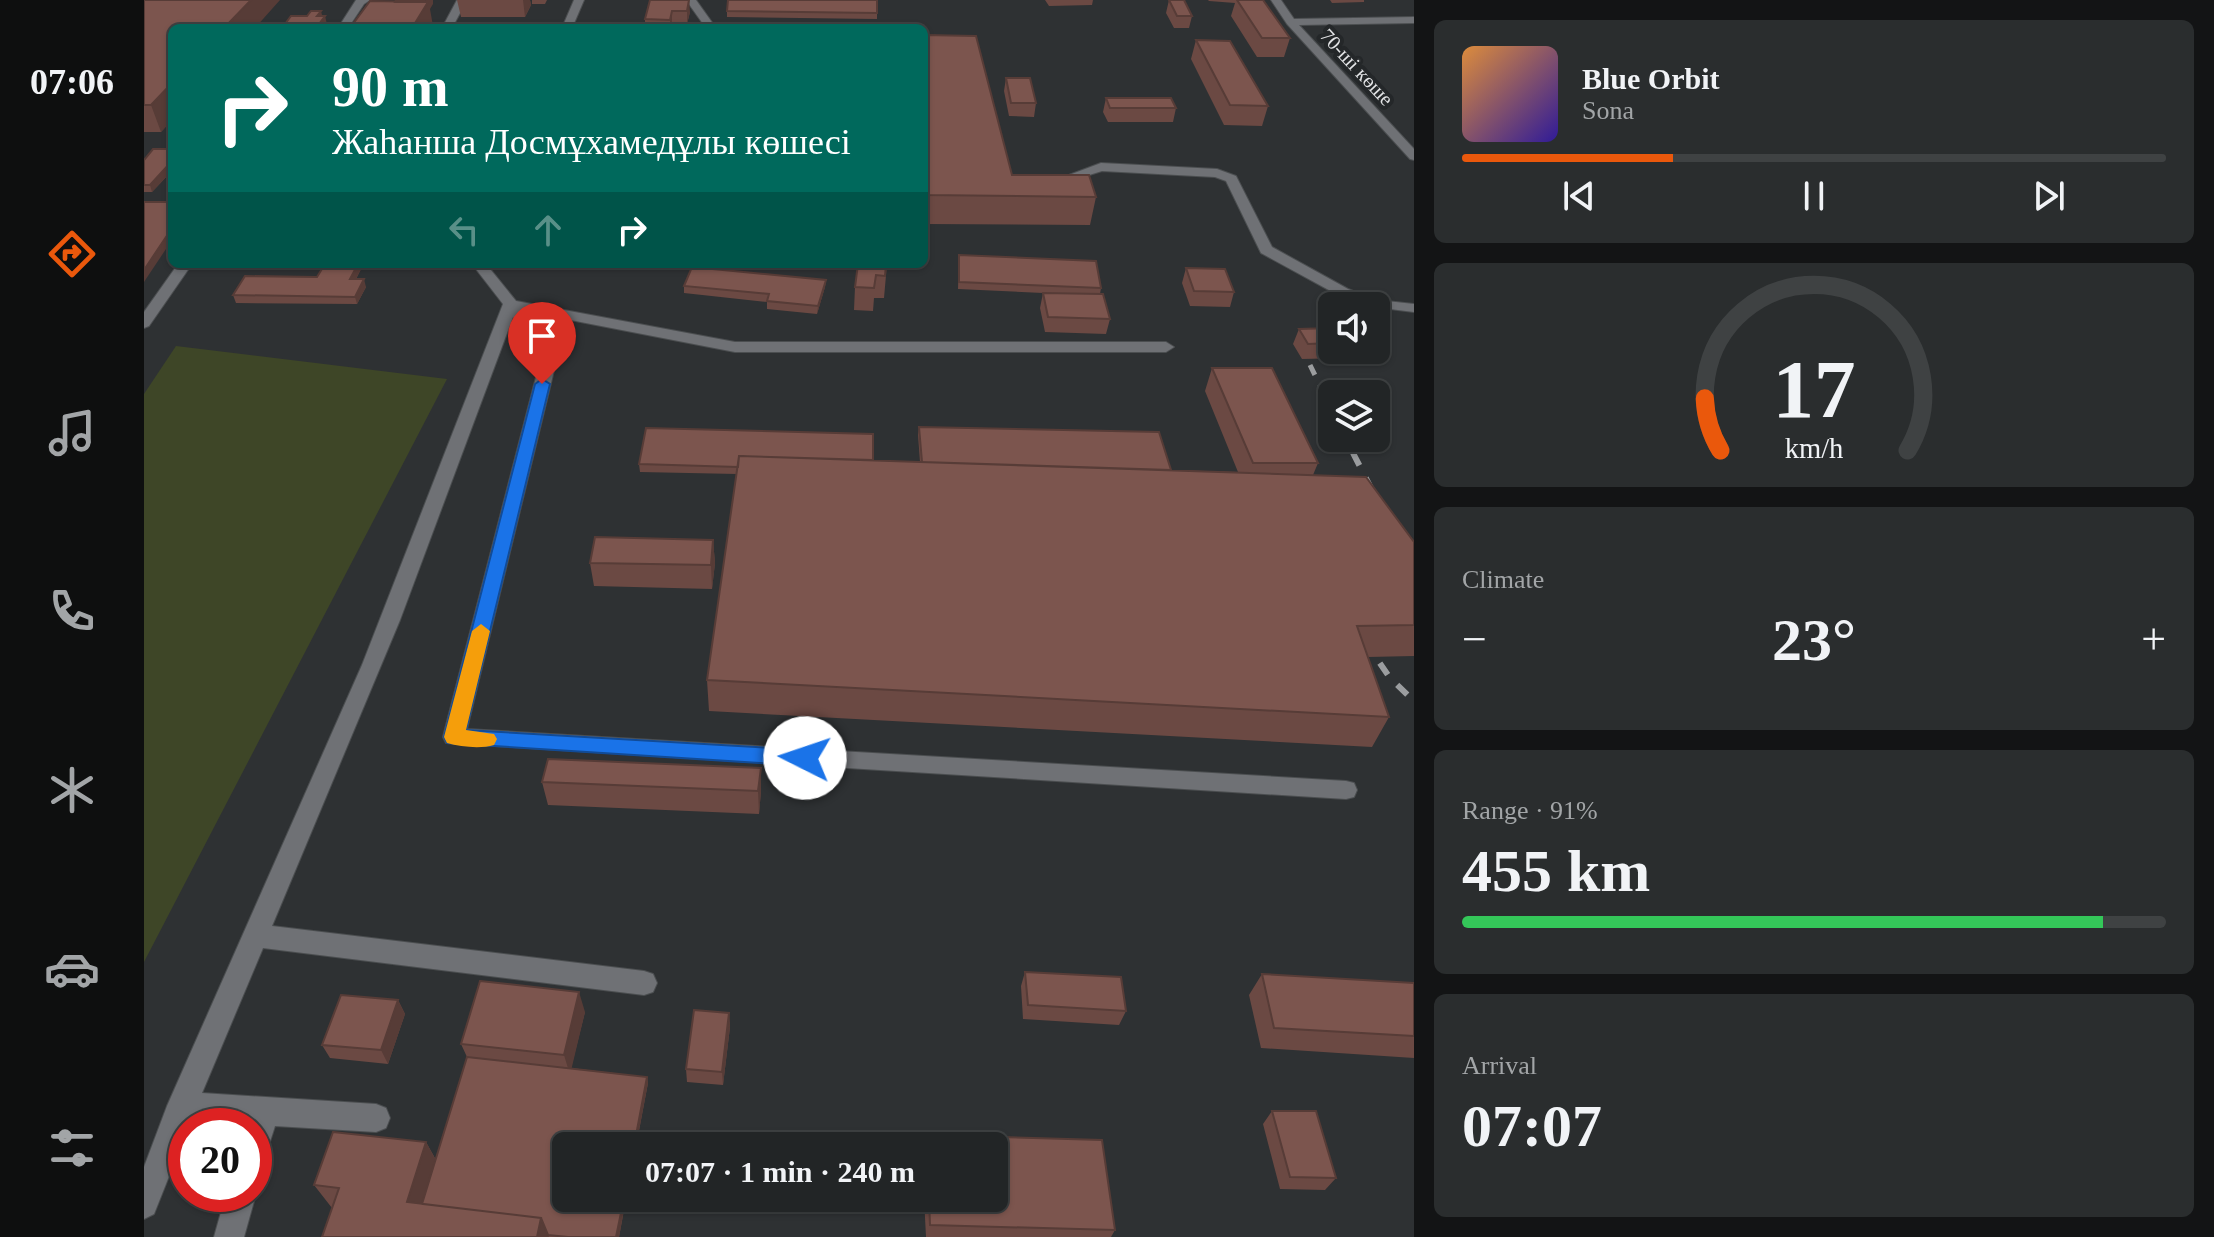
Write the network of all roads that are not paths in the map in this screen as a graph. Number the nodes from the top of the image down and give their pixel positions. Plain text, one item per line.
1 (365, 0) edge
2 (462, 0) edge
3 (579, 0) edge
4 (691, 0) edge
5 (1276, 0) edge
6 (1414, 20) edge
7 (1291, 22) junction
8 (346, 24) edge
9 (449, 24) edge
10 (569, 24) edge
11 (708, 24) edge
12 (1414, 156) edge
13 (1067, 178) edge
14 (182, 268) edge
15 (482, 268) edge
16 (510, 304) junction
17 (1414, 308) edge
18 (144, 323) edge
19 (1166, 347) dead end
20 (1346, 790) dead end
21 (257, 936) junction
22 (644, 983) dead end
23 (181, 1106) junction
24 (215, 1108) edge
25 (272, 1111) edge
26 (376, 1118) dead end
27 (144, 1204) edge
28 (236, 1212) edge
29 (229, 1237) edge

1 - 8 street
2 - 9 street
3 - 10 street
4 - 11 street
5 - 7 street, 70-ші көше
6 - 7 street
7 - 12 street, 70-ші көше
13 - 17 street
14 - 18 street
15 - 16 street
16 - 19 street
16 - 20 street
16 - 21 street
21 - 22 street
21 - 23 street
23 - 24 street
23 - 27 street
25 - 26 street
28 - 29 street

